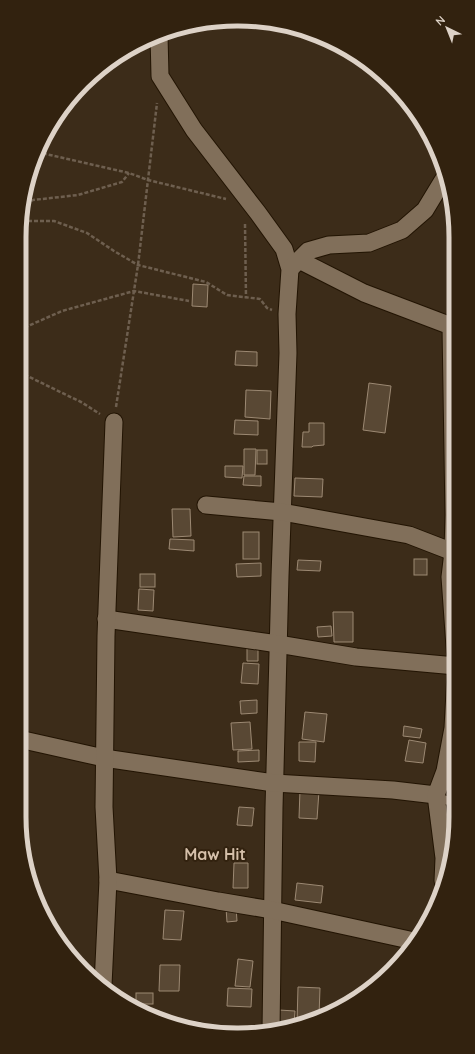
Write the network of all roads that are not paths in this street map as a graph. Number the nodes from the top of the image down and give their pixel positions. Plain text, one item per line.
1 (159, 41) edge
2 (442, 183) edge
3 (294, 265) junction
4 (449, 325) edge
5 (114, 422) road end
6 (206, 505) dead end
7 (282, 512) junction
8 (449, 551) edge
9 (106, 619) junction
10 (278, 644) junction
11 (449, 665) edge
12 (26, 741) edge
13 (449, 755) edge
14 (104, 758) junction
15 (274, 783) junction
16 (436, 795) junction
17 (449, 801) edge
18 (444, 863) edge
19 (108, 880) junction
20 (272, 910) junction
21 (409, 940) edge
22 (103, 980) edge
23 (271, 1025) edge

1 - 3 street
2 - 3 street
3 - 4 street
3 - 7 street
5 - 9 street
6 - 7 street
7 - 8 street
7 - 10 street
9 - 10 street
9 - 14 street
10 - 11 street
10 - 15 street
12 - 14 street
13 - 16 street
14 - 15 street
14 - 19 street
15 - 16 street
15 - 20 street
16 - 17 lane
16 - 18 street
19 - 20 street
19 - 22 street
20 - 21 street
20 - 23 street

